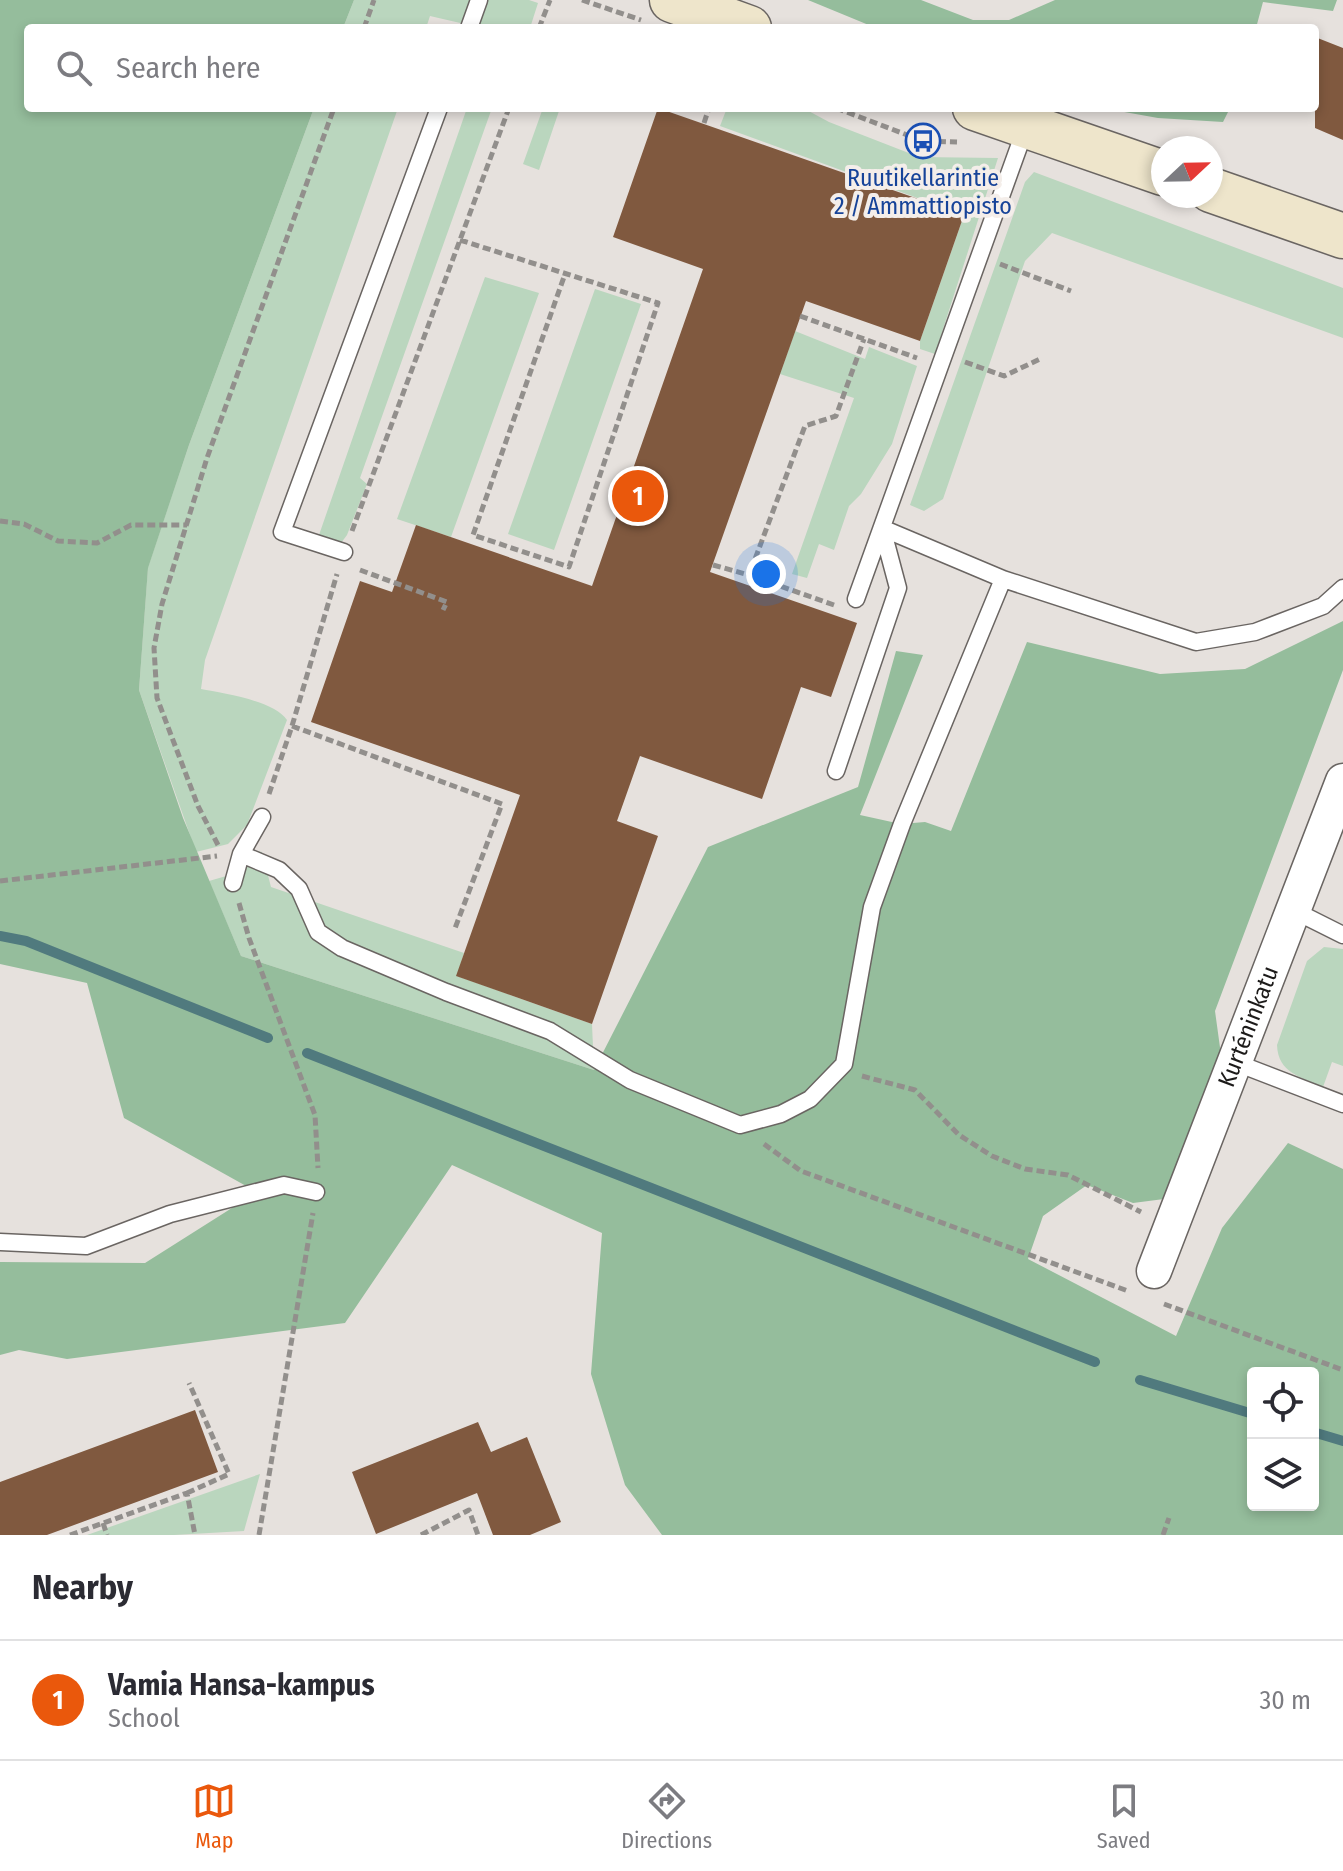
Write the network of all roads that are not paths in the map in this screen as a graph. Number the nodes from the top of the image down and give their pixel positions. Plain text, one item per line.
1 (479, 0) edge
2 (663, 12) edge
3 (470, 24) edge
4 (728, 24) edge
5 (438, 112) edge
6 (987, 112) edge
7 (1027, 125) junction
8 (1151, 169) edge
9 (1223, 194) edge
10 (1343, 236) edge
11 (882, 528) junction
12 (342, 557) road end
13 (1003, 579) junction
14 (1343, 588) edge
15 (856, 599) road end
16 (836, 771) dead end
17 (1343, 781) edge
18 (262, 817) road end
19 (241, 854) junction
20 (233, 883) dead end
21 (1293, 910) junction
22 (1343, 935) edge
23 (1234, 1062) junction
24 (1343, 1104) edge
25 (316, 1192) dead end
26 (0, 1242) edge
27 (1147, 1288) road end

1 - 3 lane
2 - 4 main road
5 - 12 lane
6 - 7 main road
7 - 8 main road
7 - 11 lane
9 - 10 main road
11 - 13 lane
11 - 15 lane
11 - 16 lane
13 - 14 lane
13 - 19 lane
17 - 21 street, Kurténinkatu
18 - 19 lane
19 - 20 lane
21 - 22 lane
21 - 23 street, Kurténinkatu
23 - 24 lane
23 - 27 street, Kurténinkatu
25 - 26 lane

